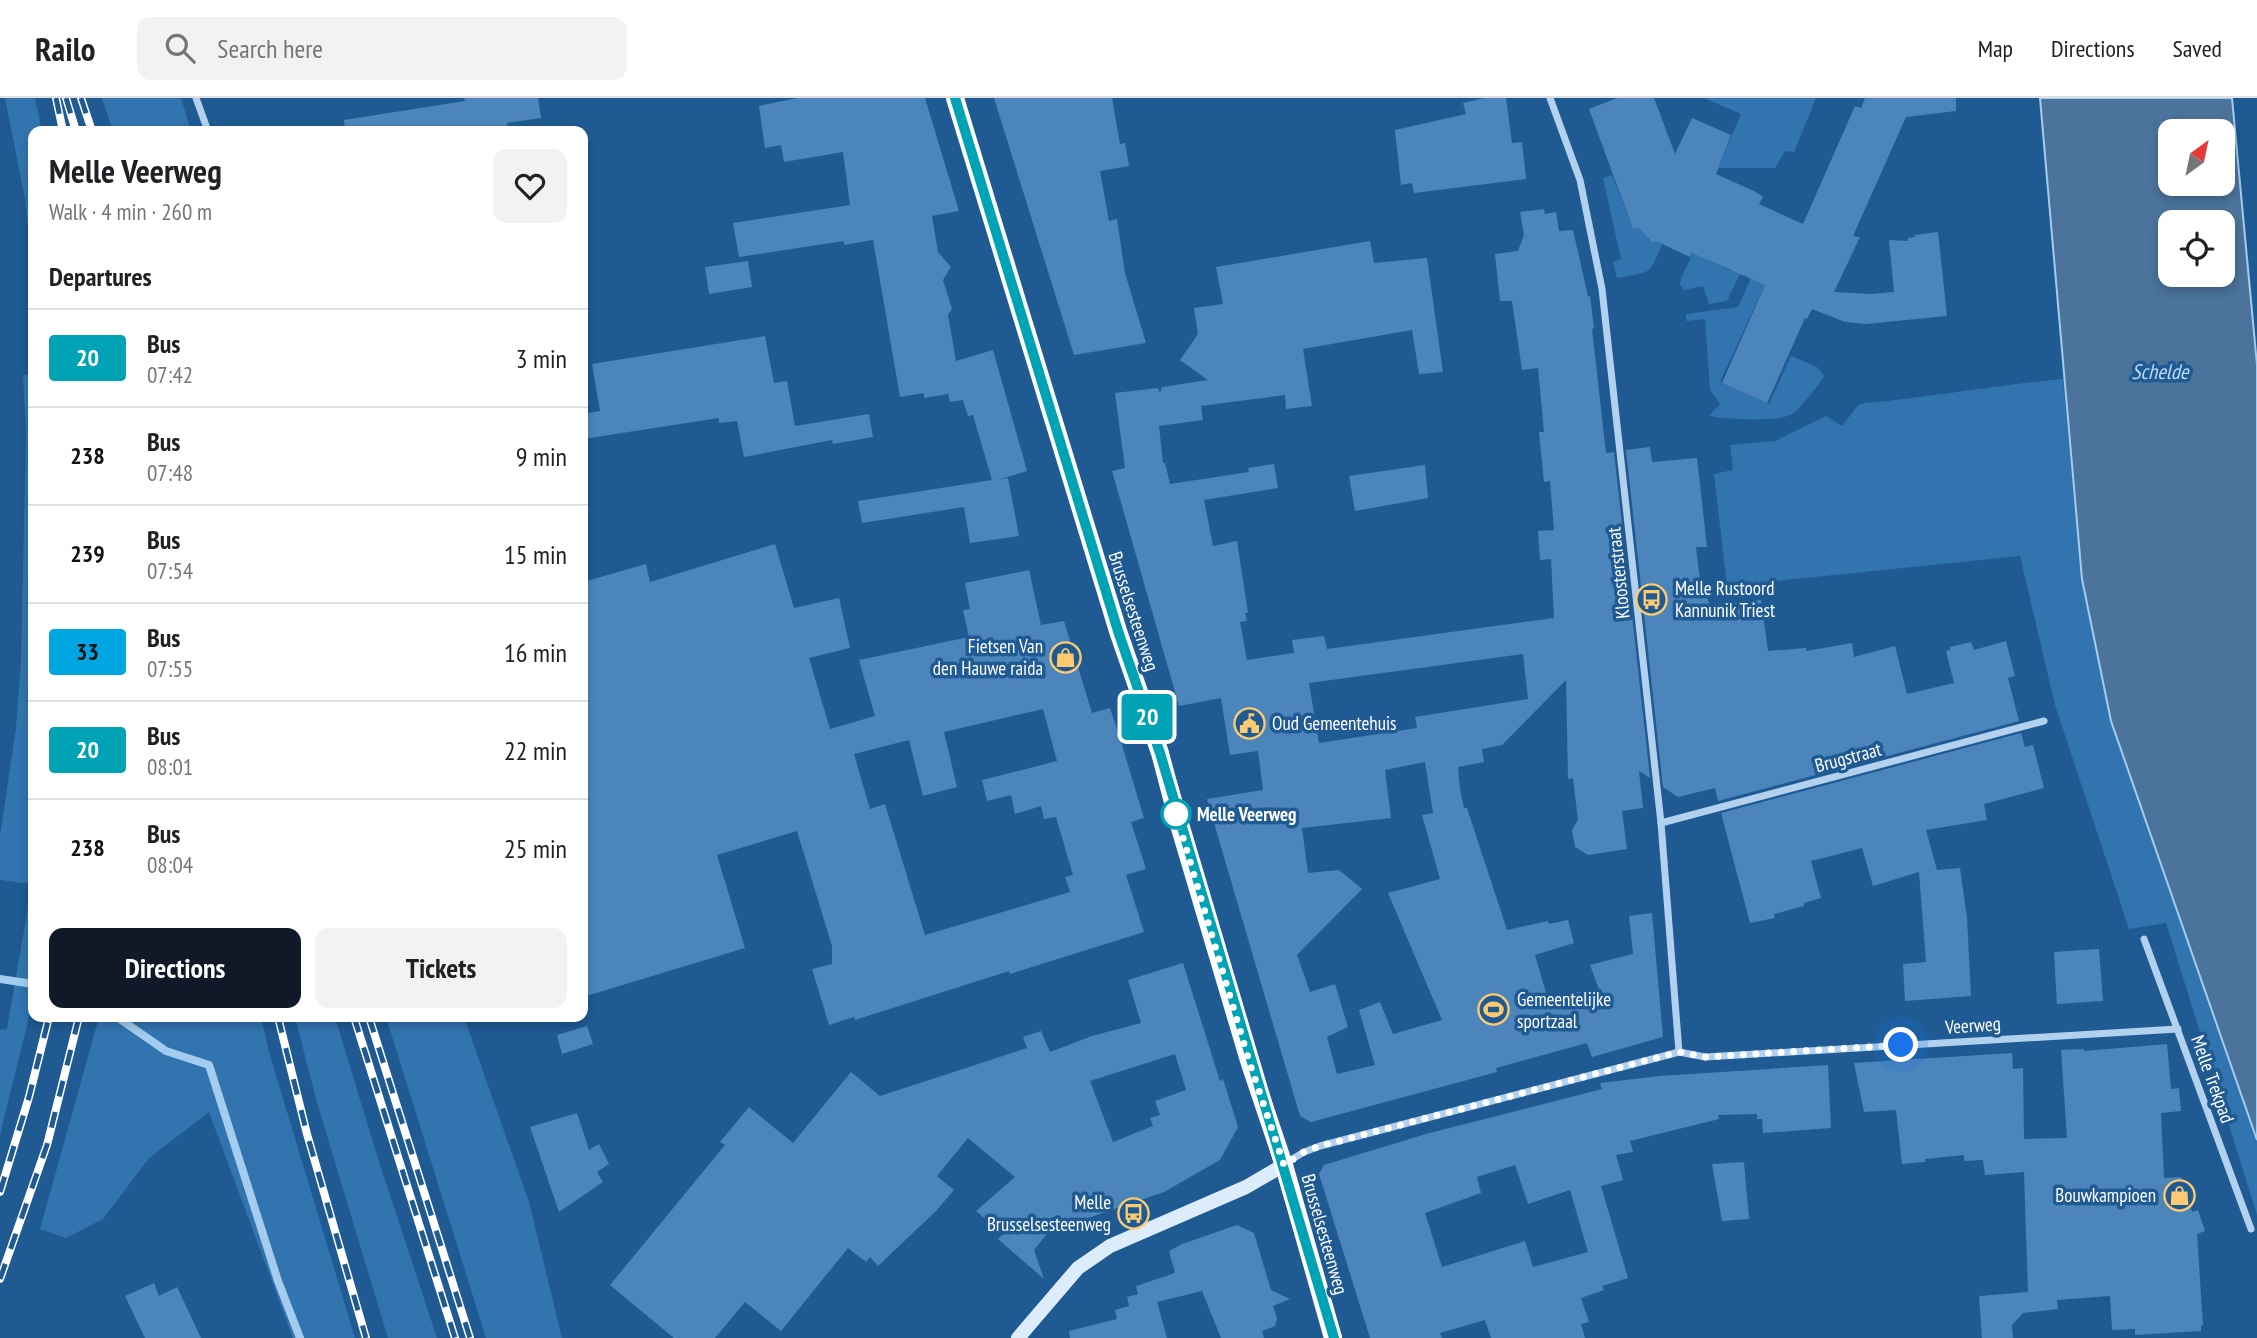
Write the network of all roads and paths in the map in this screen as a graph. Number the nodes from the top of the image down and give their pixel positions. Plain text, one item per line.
1 (196, 98) edge
2 (955, 98) edge
3 (1550, 98) edge
4 (206, 126) edge
5 (2044, 721) dead end
6 (1661, 823) junction
7 (2144, 939) dead end
8 (2178, 1029) junction
9 (1679, 1052) junction
10 (1284, 1165) junction
11 (2251, 1229) dead end
12 (1018, 1338) edge
13 (1334, 1338) edge

1 - 4 street
2 - 10 main road, Brusselsesteenweg
3 - 6 street, Kloosterstraat
5 - 6 street, Brugstraat
6 - 9 street, Kloosterstraat
7 - 8 street, Melle Trekpad
8 - 9 street, Veerweg
8 - 11 street, Melle Trekpad
9 - 10 street, Veerweg
10 - 12 main road
10 - 13 main road, Brusselsesteenweg

